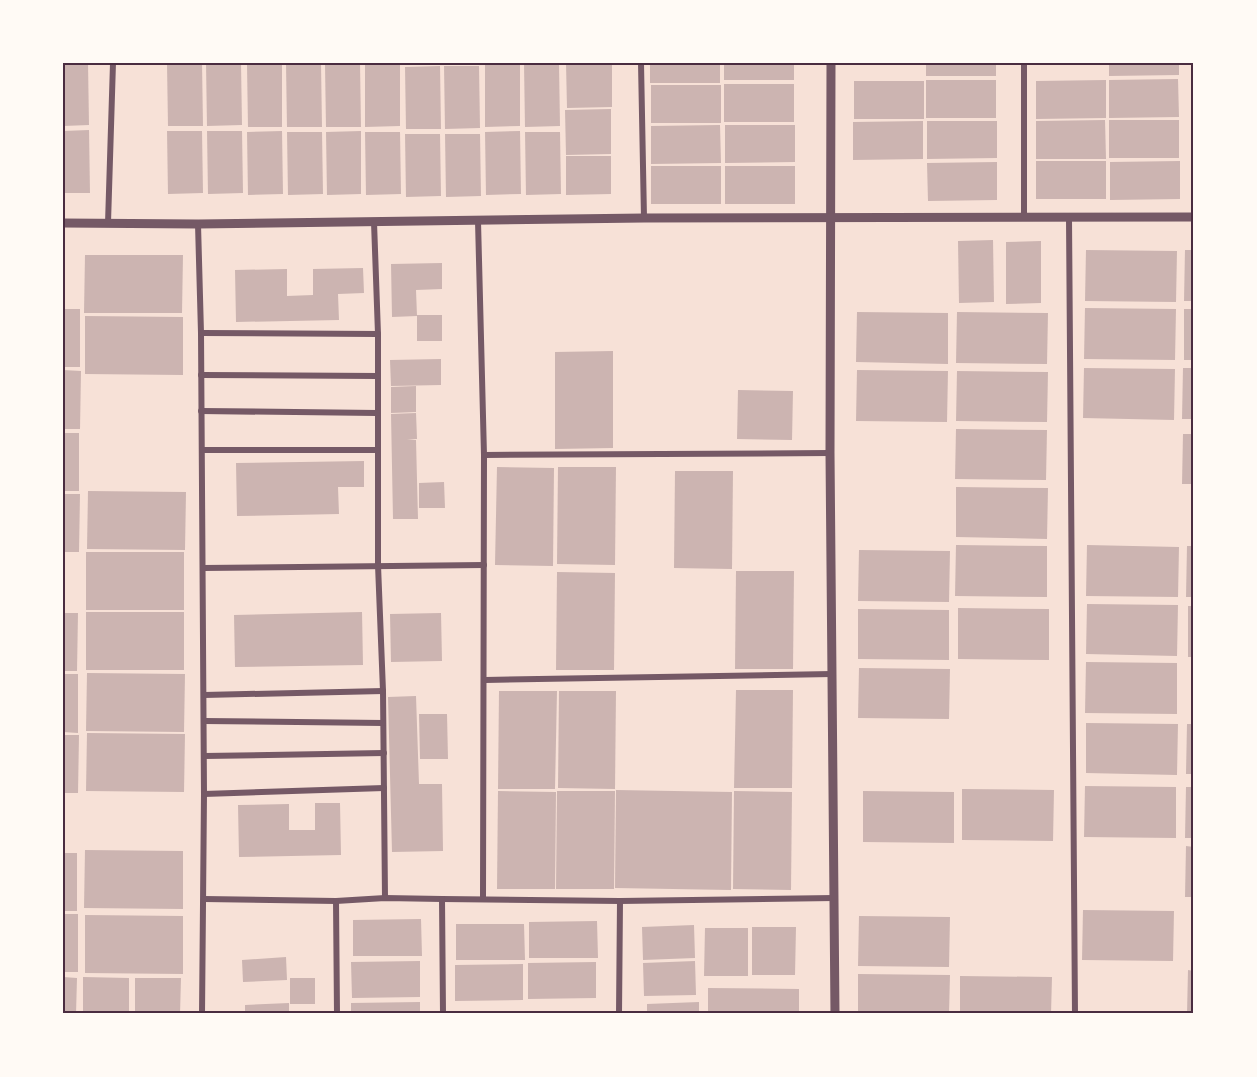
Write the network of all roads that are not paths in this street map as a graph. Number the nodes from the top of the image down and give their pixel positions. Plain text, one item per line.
1 (113, 63) edge
2 (641, 63) edge
3 (831, 63) edge
4 (1024, 63) edge
5 (1194, 217) edge
6 (831, 218) junction
7 (1024, 218) junction
8 (1069, 218) junction
9 (644, 219) junction
10 (478, 221) junction
11 (374, 222) junction
12 (63, 223) edge
13 (108, 223) junction
14 (198, 224) junction
15 (201, 333) junction
16 (378, 334) junction
17 (201, 375) junction
18 (378, 376) junction
19 (201, 411) junction
20 (377, 413) junction
21 (202, 450) junction
22 (377, 450) junction
23 (830, 453) junction
24 (484, 455) junction
25 (378, 565) junction
26 (484, 565) junction
27 (203, 568) junction
28 (832, 674) junction
29 (485, 680) junction
30 (383, 691) junction
31 (204, 695) junction
32 (204, 721) junction
33 (383, 723) junction
34 (384, 753) junction
35 (204, 756) junction
36 (384, 788) junction
37 (204, 794) junction
38 (385, 898) junction
39 (442, 898) junction
40 (834, 898) junction
41 (204, 899) junction
42 (483, 899) junction
43 (336, 902) junction
44 (620, 902) junction
45 (202, 1014) edge
46 (337, 1014) edge
47 (443, 1014) edge
48 (620, 1014) edge
49 (835, 1014) edge
50 (1074, 1014) edge

1 - 13 street
2 - 9 street
3 - 6 street
4 - 7 street
5 - 8 street
6 - 7 street
6 - 9 street
6 - 23 street
7 - 8 street
8 - 50 street
9 - 10 street
10 - 11 street
10 - 24 street
11 - 14 street
11 - 16 street
12 - 13 street
13 - 14 street
14 - 15 street
15 - 16 street
15 - 17 street
16 - 18 street
17 - 18 street
17 - 19 street
18 - 20 street
19 - 20 street
19 - 21 street
20 - 22 street
21 - 22 street
21 - 27 street
22 - 25 street
23 - 24 street
23 - 28 street
24 - 26 street
25 - 26 street
25 - 27 street
25 - 30 street
26 - 29 street
27 - 31 street
28 - 29 street
28 - 40 street
29 - 42 street
30 - 31 street
30 - 33 street
31 - 32 street
32 - 33 street
32 - 35 street
33 - 34 street
34 - 35 street
34 - 36 street
35 - 37 street
36 - 37 street
36 - 38 street
37 - 41 street
38 - 39 street
38 - 43 street
39 - 42 street
39 - 47 street
40 - 44 street
40 - 49 street
41 - 43 street
41 - 45 street
42 - 44 street
43 - 46 street
44 - 48 street

